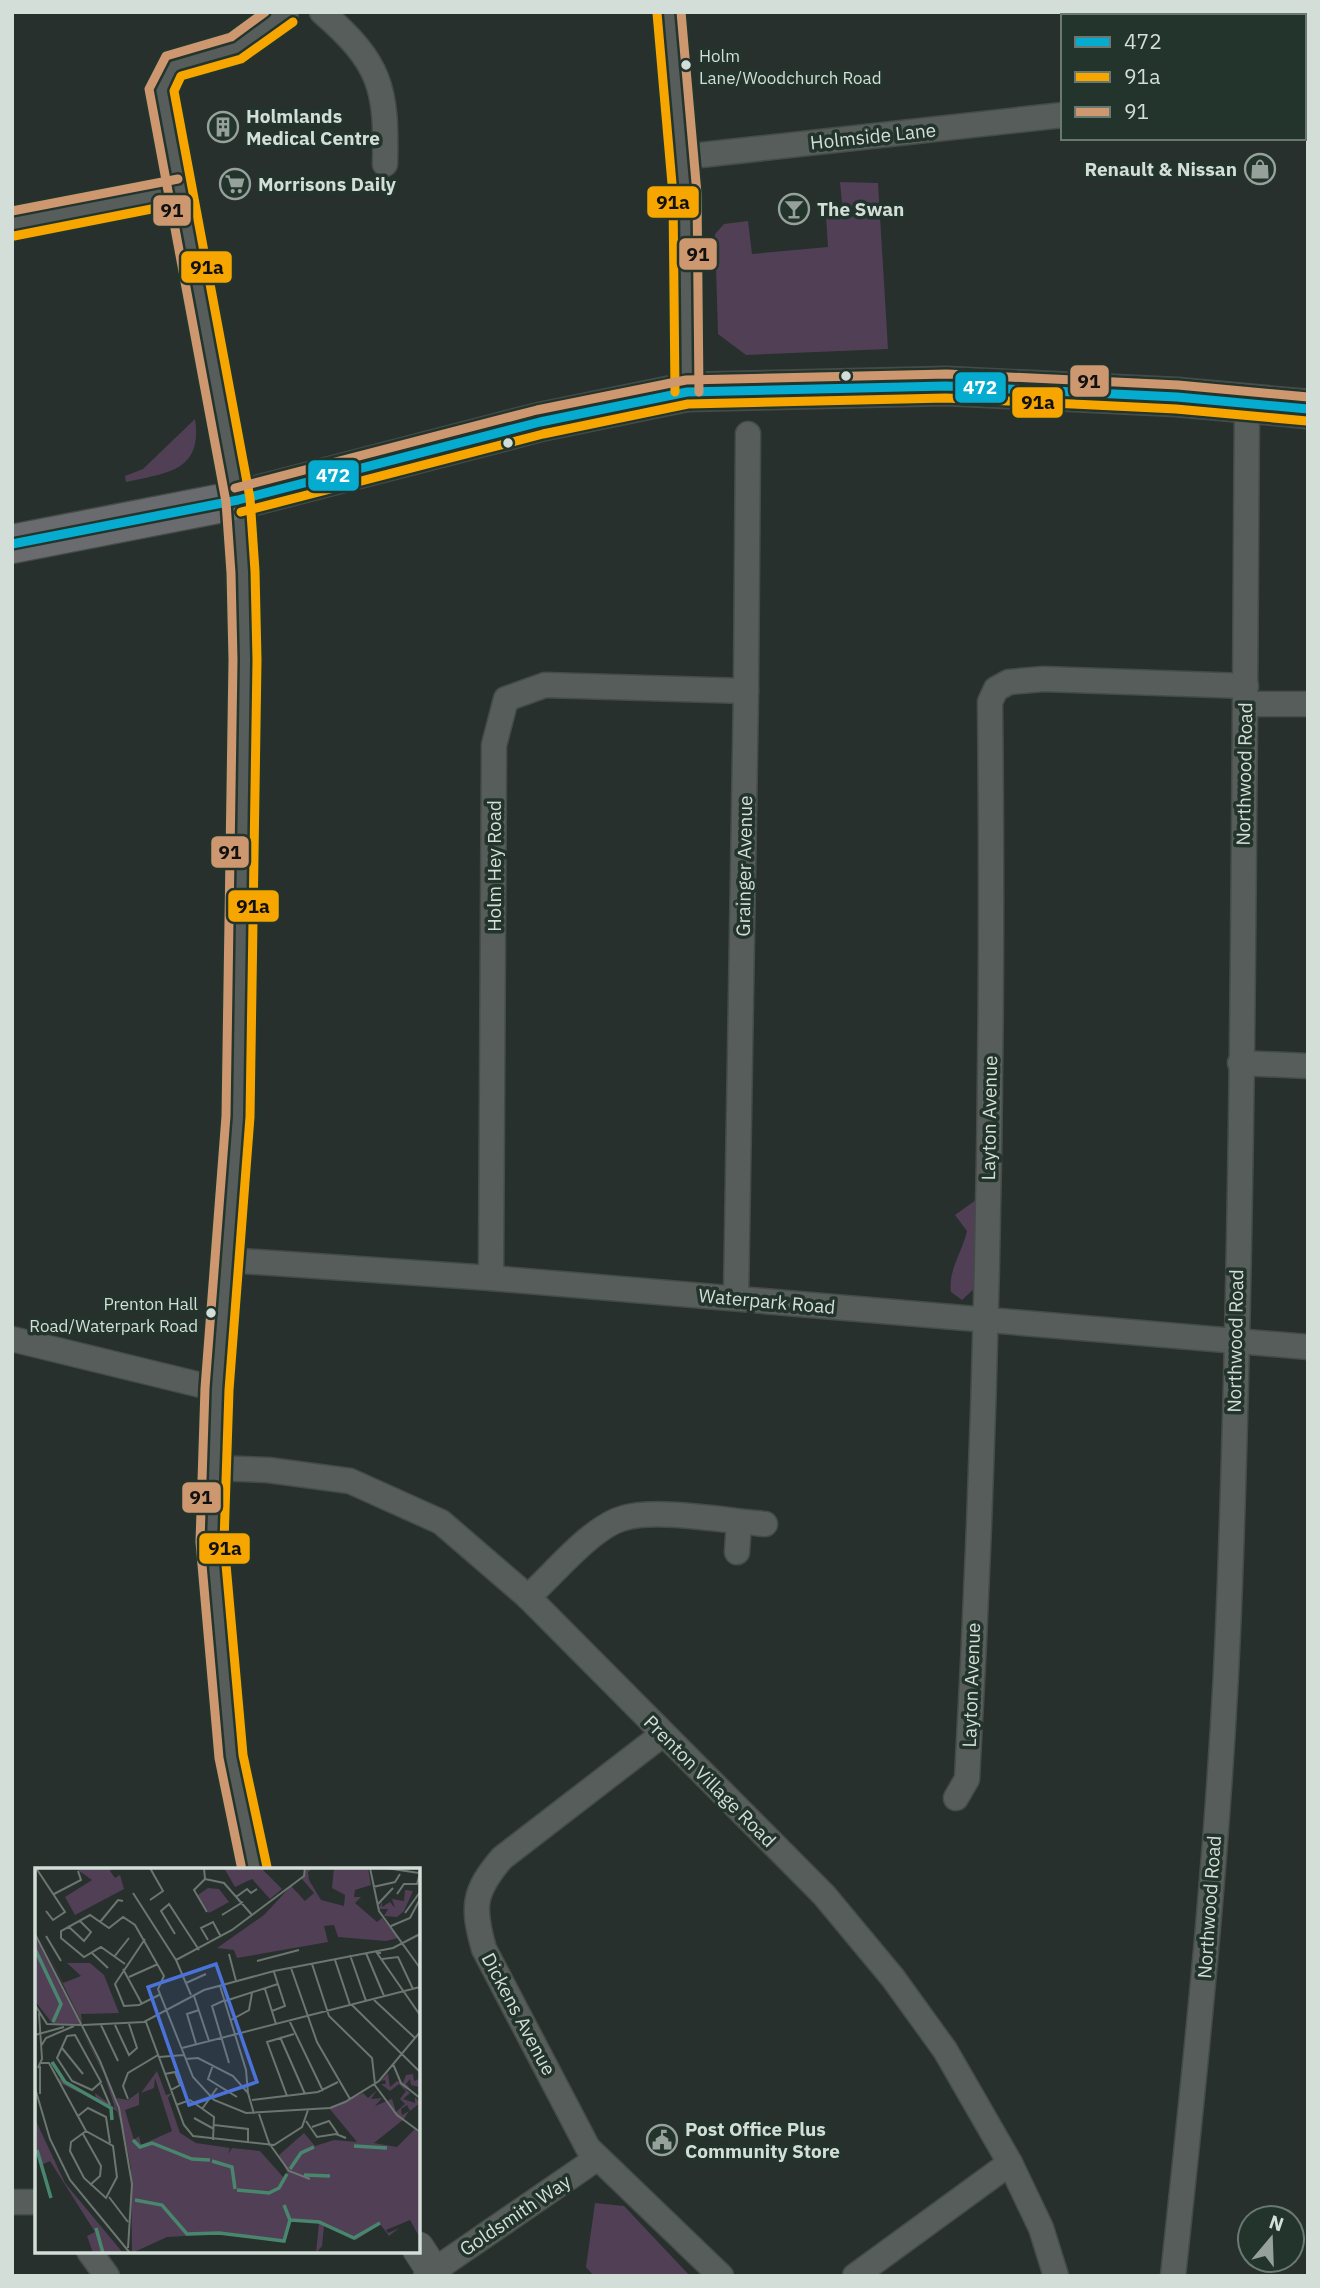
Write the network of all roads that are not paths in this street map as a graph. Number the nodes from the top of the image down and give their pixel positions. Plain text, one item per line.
1 (286, 12) edge
2 (322, 12) edge
3 (669, 12) edge
4 (1061, 115) edge
5 (683, 157) junction
6 (387, 168) dead end
7 (180, 191) junction
8 (12, 224) edge
9 (687, 392) junction
10 (1247, 404) junction
11 (1308, 409) edge
12 (748, 434) dead end
13 (238, 500) junction
14 (12, 544) edge
15 (747, 691) junction
16 (1246, 695) junction
17 (1308, 704) edge
18 (1240, 1063) junction
19 (1308, 1066) edge
20 (227, 1260) junction
21 (491, 1278) junction
22 (736, 1298) junction
23 (985, 1320) junction
24 (12, 1339) edge
25 (1235, 1341) junction
26 (1308, 1347) edge
27 (217, 1389) junction
28 (214, 1468) junction
29 (739, 1522) junction
30 (765, 1524) dead end
31 (737, 1552) dead end
32 (528, 1597) junction
33 (663, 1734) junction
34 (956, 1798) dead end
35 (255, 1868) edge
36 (597, 2159) junction
37 (1010, 2163) junction
38 (12, 2202) edge
39 (35, 2202) edge
40 (90, 2253) edge
41 (428, 2268) edge
42 (107, 2276) edge
43 (721, 2276) edge
44 (855, 2276) edge
45 (1056, 2276) edge
46 (1173, 2276) edge

1 - 7 street
2 - 6 street
3 - 5 street
4 - 5 street, Holmside Lane
5 - 9 street
7 - 8 street
7 - 13 street
9 - 10 highway
9 - 13 highway
10 - 11 highway
10 - 16 street, Northwood Road
12 - 15 street, Grainger Avenue
13 - 14 highway
13 - 20 street
15 - 21 street, Holm Hey Road
15 - 22 street, Grainger Avenue
16 - 17 street, Layton Avenue
16 - 18 street, Northwood Road
16 - 23 street, Layton Avenue
18 - 19 street
18 - 25 street, Northwood Road
20 - 21 street, Waterpark Road
20 - 27 street
21 - 22 street, Waterpark Road
22 - 23 street, Waterpark Road
23 - 25 street, Waterpark Road
23 - 34 street, Layton Avenue
24 - 27 street
25 - 26 street, Waterpark Road
25 - 46 street, Northwood Road
27 - 28 street
28 - 32 street, Prenton Village Road
28 - 35 street
29 - 30 street
29 - 31 street
29 - 32 street
32 - 33 street, Prenton Village Road
33 - 36 street, Dickens Avenue
33 - 37 street, Prenton Village Road
36 - 41 street, Goldsmith Way
36 - 43 street, Dickens Avenue
37 - 44 street
37 - 45 street, Prenton Village Road
38 - 39 street
40 - 42 street

